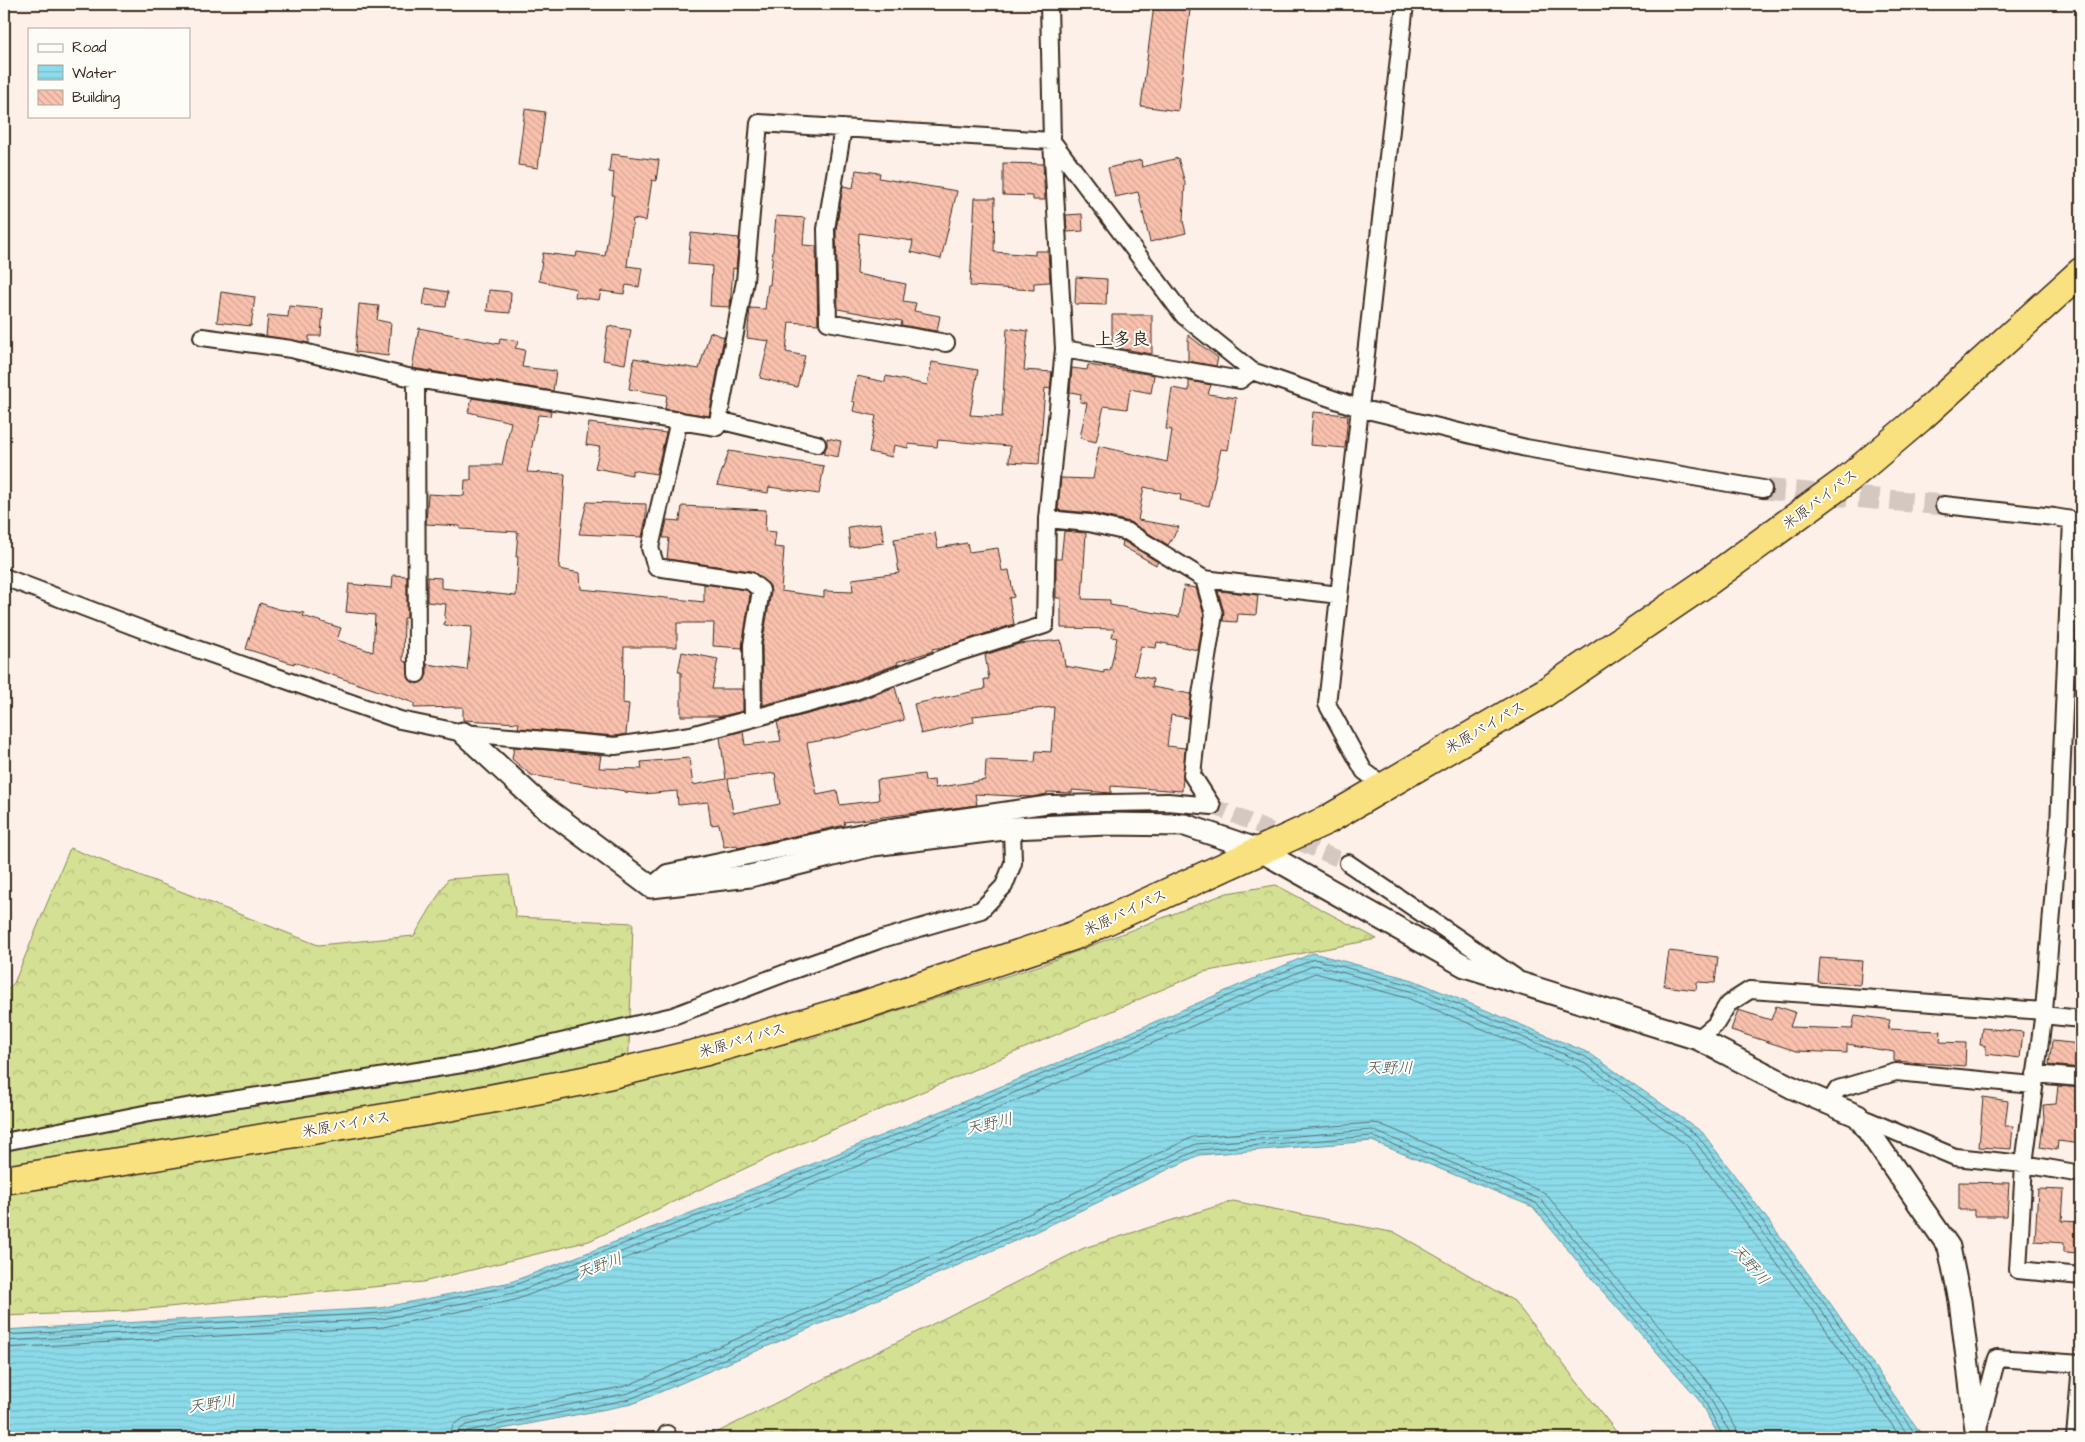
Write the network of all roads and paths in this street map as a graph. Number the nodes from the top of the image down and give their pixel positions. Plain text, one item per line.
1 (1049, 4) edge
2 (1405, 4) edge
3 (843, 128) junction
4 (1052, 141) junction
5 (2081, 272) edge
6 (202, 338) dead end
7 (946, 344) dead end
8 (1064, 350) junction
9 (1252, 372) junction
10 (416, 379) junction
11 (1359, 408) junction
12 (679, 420) junction
13 (718, 420) junction
14 (817, 444) dead end
15 (1763, 489) tunnel mouth
16 (1944, 505) tunnel mouth
17 (1047, 519) junction
18 (4, 577) edge
19 (1204, 579) junction
20 (1339, 595) junction
21 (416, 674) dead end
22 (753, 718) junction
23 (463, 733) junction
24 (1384, 786) junction
25 (1012, 828) junction
26 (1259, 850) junction
27 (1348, 862) tunnel mouth
28 (651, 887) junction
29 (1527, 985) junction
30 (2044, 1013) junction
31 (2081, 1019) edge
32 (1698, 1039) junction
33 (2081, 1078) edge
34 (2034, 1080) junction
35 (1828, 1103) junction
36 (1858, 1116) junction
37 (4, 1142) edge
38 (2024, 1164) junction
39 (2081, 1174) edge
40 (4, 1180) edge
41 (2081, 1276) edge
42 (2081, 1364) edge
43 (1977, 1436) edge
44 (2075, 1438) edge

1 - 4 street
2 - 11 street
3 - 4 street
3 - 7 street
3 - 13 street
4 - 8 street
4 - 9 street
5 - 24 highway, 米原バイパス
6 - 10 street
8 - 9 street
8 - 17 street
9 - 11 street
10 - 12 street
10 - 21 street
11 - 15 street
11 - 20 street
12 - 13 street
12 - 22 street
13 - 14 street
16 - 30 street
17 - 19 street
17 - 22 street
18 - 23 street
19 - 20 street
19 - 28 street
20 - 24 street
22 - 23 street
23 - 28 street
24 - 26 highway, 米原バイパス
25 - 26 street
25 - 28 street
25 - 37 street
26 - 29 street
26 - 40 highway, 米原バイパス
27 - 29 street
29 - 32 street
30 - 31 street
30 - 32 street
30 - 34 street
32 - 35 street
33 - 34 street
34 - 35 street
34 - 38 street
35 - 36 street
36 - 38 street
36 - 43 street
38 - 39 street
38 - 41 street
42 - 43 street
42 - 44 street

